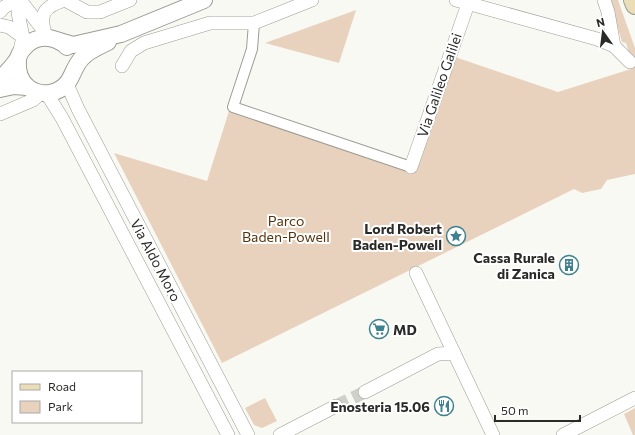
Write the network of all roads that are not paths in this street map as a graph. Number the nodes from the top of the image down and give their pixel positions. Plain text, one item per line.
1 (19, 0) edge
2 (65, 0) edge
3 (130, 0) edge
4 (204, 0) edge
5 (312, 0) edge
6 (604, 0) edge
7 (633, 0) edge
8 (462, 2) edge
9 (635, 5) edge
10 (0, 12) edge
11 (254, 23) junction
12 (0, 25) edge
13 (121, 34) junction
14 (50, 36) junction
15 (23, 37) junction
16 (614, 46) junction
17 (18, 58) junction
18 (630, 62) dead end
19 (122, 66) dead end
20 (0, 78) edge
21 (70, 78) junction
22 (0, 89) edge
23 (38, 91) junction
24 (0, 114) edge
25 (411, 167) joint
26 (416, 272) dead end
27 (454, 353) junction
28 (365, 392) tunnel mouth
29 (635, 398) edge
30 (336, 406) tunnel mouth
31 (228, 435) edge
32 (248, 435) edge
33 (280, 435) edge
34 (494, 435) edge
35 (562, 435) edge

1 - 10 street
1 - 14 street
1 - 15 street
2 - 3 street
2 - 14 street
4 - 13 street
5 - 11 street
6 - 16 street
7 - 9 main road
8 - 16 street
8 - 25 street, Via Galileo Galilei
11 - 19 street
11 - 25 street
12 - 15 street
13 - 14 street
13 - 21 street
14 - 17 street
14 - 21 street
15 - 17 street
16 - 18 street
17 - 20 street
17 - 23 street
21 - 23 street
21 - 32 street, Via Aldo Moro
22 - 23 street
23 - 24 street
23 - 31 street, Via Aldo Moro
26 - 27 street
27 - 28 street
27 - 34 street
29 - 35 street
30 - 33 street

